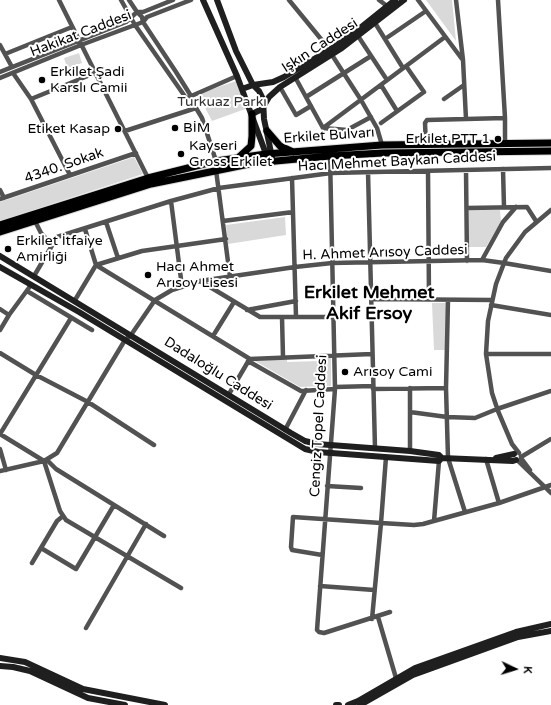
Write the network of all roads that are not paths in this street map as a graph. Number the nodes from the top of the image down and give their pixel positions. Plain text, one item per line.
1 (59, 0) edge
2 (121, 0) edge
3 (129, 0) edge
4 (173, 0) edge
5 (191, 0) edge
6 (203, 0) edge
7 (217, 0) edge
8 (289, 0) edge
9 (379, 0) edge
10 (395, 0) edge
11 (404, 0) edge
12 (418, 0) edge
13 (462, 0) edge
14 (498, 0) edge
15 (456, 2) edge
16 (387, 6) junction
17 (426, 11) junction
18 (137, 12) junction
19 (132, 17) junction
20 (143, 22) junction
21 (375, 23) junction
22 (135, 25) junction
23 (72, 27) junction
24 (358, 36) junction
25 (445, 37) junction
26 (385, 39) junction
27 (80, 43) junction
28 (0, 45) edge
29 (331, 52) junction
30 (5, 54) junction
31 (371, 56) junction
32 (463, 60) junction
33 (405, 67) junction
34 (12, 70) junction
35 (0, 72) edge
36 (95, 73) junction
37 (344, 73) junction
38 (237, 76) junction
39 (295, 76) junction
40 (0, 78) edge
41 (387, 80) junction
42 (381, 84) junction
43 (253, 85) junction
44 (464, 85) junction
45 (280, 87) junction
46 (242, 89) junction
47 (188, 97) junction
48 (306, 97) junction
49 (444, 98) dead end
50 (31, 99) junction
51 (361, 100) junction
52 (311, 106) junction
53 (196, 108) junction
54 (263, 108) junction
55 (397, 111) junction
56 (252, 114) junction
57 (371, 117) junction
58 (505, 118) junction
59 (466, 119) junction
60 (381, 123) dead end
61 (323, 128) junction
62 (124, 131) junction
63 (267, 131) junction
64 (551, 143) edge
65 (505, 144) junction
66 (382, 145) junction
67 (426, 145) junction
68 (551, 151) edge
69 (293, 152) junction
70 (136, 153) junction
71 (330, 156) junction
72 (239, 157) junction
73 (269, 157) junction
74 (216, 161) junction
75 (503, 168) junction
76 (551, 168) edge
77 (216, 170) junction
78 (466, 170) junction
79 (428, 171) junction
80 (368, 172) junction
81 (331, 174) junction
82 (70, 175) junction
83 (148, 178) junction
84 (292, 178) junction
85 (219, 188) junction
86 (0, 190) edge
87 (2, 198) edge
88 (170, 201) junction
89 (516, 207) junction
90 (467, 208) junction
91 (504, 208) junction
92 (551, 210) edge
93 (293, 212) junction
94 (35, 221) junction
95 (536, 221) junction
96 (106, 222) junction
97 (223, 222) junction
98 (0, 225) edge
99 (85, 229) junction
100 (0, 232) edge
101 (226, 239) junction
102 (52, 245) junction
103 (177, 245) junction
104 (0, 256) edge
105 (118, 258) junction
106 (482, 260) junction
107 (467, 261) junction
108 (428, 262) junction
109 (371, 263) junction
110 (504, 263) junction
111 (332, 264) junction
112 (96, 265) junction
113 (0, 267) edge
114 (295, 267) junction
115 (551, 271) edge
116 (34, 276) junction
117 (230, 277) junction
118 (200, 281) junction
119 (31, 285) junction
120 (182, 287) junction
121 (27, 291) junction
122 (371, 299) junction
123 (429, 299) junction
124 (75, 300) junction
125 (155, 300) junction
126 (448, 300) junction
127 (296, 301) junction
128 (234, 302) junction
129 (492, 302) junction
130 (0, 309) edge
131 (248, 310) junction
132 (9, 315) junction
133 (551, 315) edge
134 (282, 317) junction
135 (296, 317) junction
136 (334, 317) junction
137 (71, 318) junction
138 (0, 330) edge
139 (92, 330) dead end
140 (131, 335) junction
141 (213, 336) junction
142 (124, 340) junction
143 (0, 353) edge
144 (372, 354) junction
145 (486, 354) junction
146 (551, 354) edge
147 (335, 355) junction
148 (283, 357) junction
149 (249, 360) junction
150 (36, 375) junction
151 (373, 387) junction
152 (335, 388) junction
153 (410, 388) junction
154 (446, 388) junction
155 (306, 390) junction
156 (551, 391) edge
157 (229, 394) junction
158 (88, 402) junction
159 (497, 409) junction
160 (410, 412) junction
161 (447, 417) junction
162 (285, 430) junction
163 (0, 434) edge
164 (551, 439) edge
165 (154, 445) dead end
166 (331, 445) junction
167 (375, 448) junction
168 (0, 449) edge
169 (410, 451) junction
170 (330, 453) junction
171 (518, 456) junction
172 (386, 457) junction
173 (443, 459) junction
174 (487, 459) junction
175 (46, 460) junction
176 (6, 470) junction
177 (0, 471) edge
178 (551, 485) edge
179 (327, 486) junction
180 (545, 487) junction
181 (361, 488) dead end
182 (551, 493) edge
183 (499, 503) junction
184 (114, 505) junction
185 (465, 512) junction
186 (63, 516) junction
187 (324, 518) junction
188 (434, 521) junction
189 (381, 523) junction
190 (146, 524) junction
191 (164, 536) dead end
192 (95, 537) junction
193 (41, 548) junction
194 (322, 554) junction
195 (128, 556) junction
196 (32, 562) dead end
197 (320, 586) junction
198 (181, 588) dead end
199 (374, 590) junction
200 (390, 612) dead end
201 (378, 617) junction
202 (372, 619) junction
203 (551, 624) edge
204 (86, 628) dead end
205 (551, 631) edge
206 (0, 658) edge
207 (0, 666) edge
208 (396, 678) junction
209 (125, 705) edge
210 (165, 705) edge
211 (348, 705) edge
212 (360, 705) edge

1 - 23 street
2 - 19 street
3 - 18 street
4 - 18 street, Hakikat Caddesi
5 - 20 street, Hakikat Caddesi
6 - 38 street
7 - 43 street
8 - 29 street
9 - 16 street
10 - 16 street, Işkın Caddesi
11 - 21 street, Işkın Caddesi
12 - 17 street
13 - 15 street
14 - 58 street
15 - 32 street
16 - 29 street, Işkın Caddesi
17 - 25 street
17 - 26 street
18 - 19 street, Hakikat Caddesi
18 - 20 street
19 - 22 street
19 - 27 street, Hakikat Caddesi
20 - 22 street, Hakikat Caddesi
20 - 47 street
21 - 24 street, Işkın Caddesi
21 - 26 street
22 - 27 street, Hakikat Caddesi
22 - 47 street
23 - 27 street
23 - 30 street
24 - 29 street, Işkın Caddesi
24 - 31 street
25 - 32 street
25 - 33 street
26 - 33 street
27 - 34 street, Hakikat Caddesi
27 - 36 street
28 - 30 street
29 - 37 street
29 - 39 street, Işkın Caddesi
29 - 43 street, Işkın Caddesi
30 - 34 street
31 - 37 street
31 - 41 street
32 - 44 street
33 - 41 street
33 - 55 street
34 - 35 street, Hakikat Caddesi
34 - 40 street, Hakikat Caddesi
34 - 50 street
36 - 50 street
36 - 62 street
37 - 48 street
37 - 51 street
38 - 46 street
38 - 47 street
39 - 45 street, Işkın Caddesi
39 - 48 street
41 - 42 street
42 - 51 street
42 - 55 street
43 - 46 street, Işkın Caddesi
43 - 54 street
44 - 49 street
44 - 59 street
45 - 52 street
45 - 54 street, Işkın Caddesi
46 - 56 street
47 - 53 street
48 - 52 street
50 - 82 street
51 - 57 street
51 - 61 street
52 - 61 street
53 - 62 street
53 - 74 street
54 - 56 street, Işkın Caddesi
54 - 63 street
55 - 60 street
56 - 72 main road
56 - 73 street
57 - 61 street
57 - 66 street
58 - 59 street
58 - 65 street
59 - 67 street
62 - 70 street
63 - 69 main road
63 - 73 street
64 - 65 main road, Erkilet Bulvarı
65 - 67 main road, Erkilet Bulvarı
66 - 67 main road, Erkilet Bulvarı
66 - 69 main road, Erkilet Bulvarı
68 - 71 main road, Erkilet Bulvarı
69 - 73 main road, Erkilet Bulvarı
70 - 82 street, 4340. Sokak
70 - 83 street
71 - 73 main road, Erkilet Bulvarı
71 - 81 street, Cengiz Topel Caddesi
72 - 73 main road, Erkilet Bulvarı
72 - 74 main road, Erkilet Bulvarı
73 - 77 main road, Erkilet Bulvarı
74 - 83 main road, Erkilet Bulvarı
75 - 76 street, Hacı Mehmet Baykan Caddesi
75 - 78 street, Hacı Mehmet Baykan Caddesi
75 - 91 street
77 - 85 street
77 - 94 main road, Erkilet Bulvarı
78 - 79 street, Hacı Mehmet Baykan Caddesi
78 - 90 street
79 - 80 street, Hacı Mehmet Baykan Caddesi
79 - 108 street
80 - 81 street, Hacı Mehmet Baykan Caddesi
80 - 109 street
81 - 84 street, Hacı Mehmet Baykan Caddesi
81 - 111 street, Cengiz Topel Caddesi
82 - 87 street, 4340. Sokak
83 - 98 main road, Erkilet Bulvarı
84 - 85 street, Hacı Mehmet Baykan Caddesi
84 - 93 street
85 - 88 street, Hacı Mehmet Baykan Caddesi
85 - 97 street
86 - 87 street
88 - 96 street, Hacı Mehmet Baykan Caddesi
88 - 103 street
89 - 91 street
89 - 95 street
89 - 106 street
90 - 91 street
90 - 107 street
92 - 95 street
93 - 97 street
93 - 114 street
94 - 100 main road, Erkilet Bulvarı
94 - 102 street
95 - 110 street
96 - 99 street, Hacı Mehmet Baykan Caddesi
96 - 105 street
97 - 101 street
99 - 102 street, Hacı Mehmet Baykan Caddesi
99 - 112 street
101 - 103 street
101 - 117 street
102 - 116 street, Hacı Mehmet Baykan Caddesi
103 - 105 street
103 - 120 street
104 - 116 street, Dadaloğlu Caddesi
105 - 112 street
106 - 107 street, H. Ahmet Arısoy Caddesi
106 - 110 street, H. Ahmet Arısoy Caddesi
107 - 108 street, H. Ahmet Arısoy Caddesi
108 - 109 street, H. Ahmet Arısoy Caddesi
108 - 123 street
109 - 111 street, H. Ahmet Arısoy Caddesi
109 - 122 street
110 - 115 street, H. Ahmet Arısoy Caddesi
110 - 129 street
111 - 114 street, H. Ahmet Arısoy Caddesi
111 - 136 street, Cengiz Topel Caddesi
112 - 124 street
112 - 125 street
113 - 119 street, Dadaloğlu Caddesi
114 - 117 street, H. Ahmet Arısoy Caddesi
114 - 127 street
116 - 124 street, Dadaloğlu Caddesi
117 - 118 street, H. Ahmet Arısoy Caddesi
118 - 120 street, H. Ahmet Arısoy Caddesi
118 - 128 street
119 - 121 street
119 - 142 street, Dadaloğlu Caddesi
120 - 125 street, H. Ahmet Arısoy Caddesi
121 - 132 street
121 - 137 street
122 - 123 street
122 - 144 street
123 - 126 street
124 - 140 street, Dadaloğlu Caddesi
125 - 140 street, H. Ahmet Arısoy Caddesi
125 - 141 street
126 - 129 street
126 - 154 street
127 - 131 street
127 - 135 street
128 - 131 street
128 - 141 street
129 - 133 street
129 - 145 street
130 - 132 street
131 - 134 street
132 - 138 street
134 - 135 street
134 - 148 street
135 - 136 street
136 - 147 street, Cengiz Topel Caddesi
137 - 139 street
137 - 150 street
140 - 142 street, H. Ahmet Arısoy Caddesi
140 - 157 street, Dadaloğlu Caddesi
141 - 149 street
142 - 158 street
142 - 170 street, Dadaloğlu Caddesi
143 - 150 street
144 - 147 street
144 - 151 street
145 - 146 street
145 - 159 street
147 - 148 street
147 - 152 street, Cengiz Topel Caddesi
148 - 149 street
149 - 155 street
149 - 157 street
150 - 158 street
150 - 163 street
151 - 152 street
151 - 153 street
151 - 167 street
152 - 155 street
152 - 166 street, Cengiz Topel Caddesi
153 - 154 street
153 - 160 street
154 - 161 street
155 - 162 street
156 - 159 street
157 - 162 street, Dadaloğlu Caddesi
158 - 165 street
158 - 175 street
159 - 161 street
159 - 171 street
160 - 161 street
160 - 169 street
161 - 173 street
162 - 166 street, Dadaloğlu Caddesi
163 - 175 street
164 - 171 street
166 - 167 street, Dadaloğlu Caddesi
166 - 170 street, Cengiz Topel Caddesi
167 - 169 street, Dadaloğlu Caddesi
168 - 176 street
169 - 173 street, Dadaloğlu Caddesi
170 - 172 street, Dadaloğlu Caddesi
170 - 179 street, Cengiz Topel Caddesi
171 - 174 street, Dadaloğlu Caddesi
171 - 180 street
172 - 173 street, Dadaloğlu Caddesi
172 - 189 street
173 - 174 street, Dadaloğlu Caddesi
173 - 185 street
173 - 188 street
174 - 183 street
175 - 176 street
175 - 184 street
175 - 186 street
176 - 177 street
178 - 180 street
179 - 181 street
179 - 187 street, Cengiz Topel Caddesi
180 - 182 street
180 - 183 street
183 - 185 street
184 - 190 street
184 - 192 street
185 - 188 street
186 - 192 street
186 - 193 street
187 - 189 street
187 - 194 street, Cengiz Topel Caddesi
187 - 194 street
188 - 189 street
189 - 199 street
190 - 191 street
190 - 195 street
192 - 193 street
192 - 195 street
193 - 196 street
194 - 197 street, Cengiz Topel Caddesi
195 - 198 street
195 - 204 street
197 - 199 street
197 - 202 street, Cengiz Topel Caddesi
199 - 202 street
200 - 201 street
201 - 202 street
201 - 208 street
203 - 208 street
205 - 212 street
206 - 210 street
207 - 209 street
208 - 211 street

